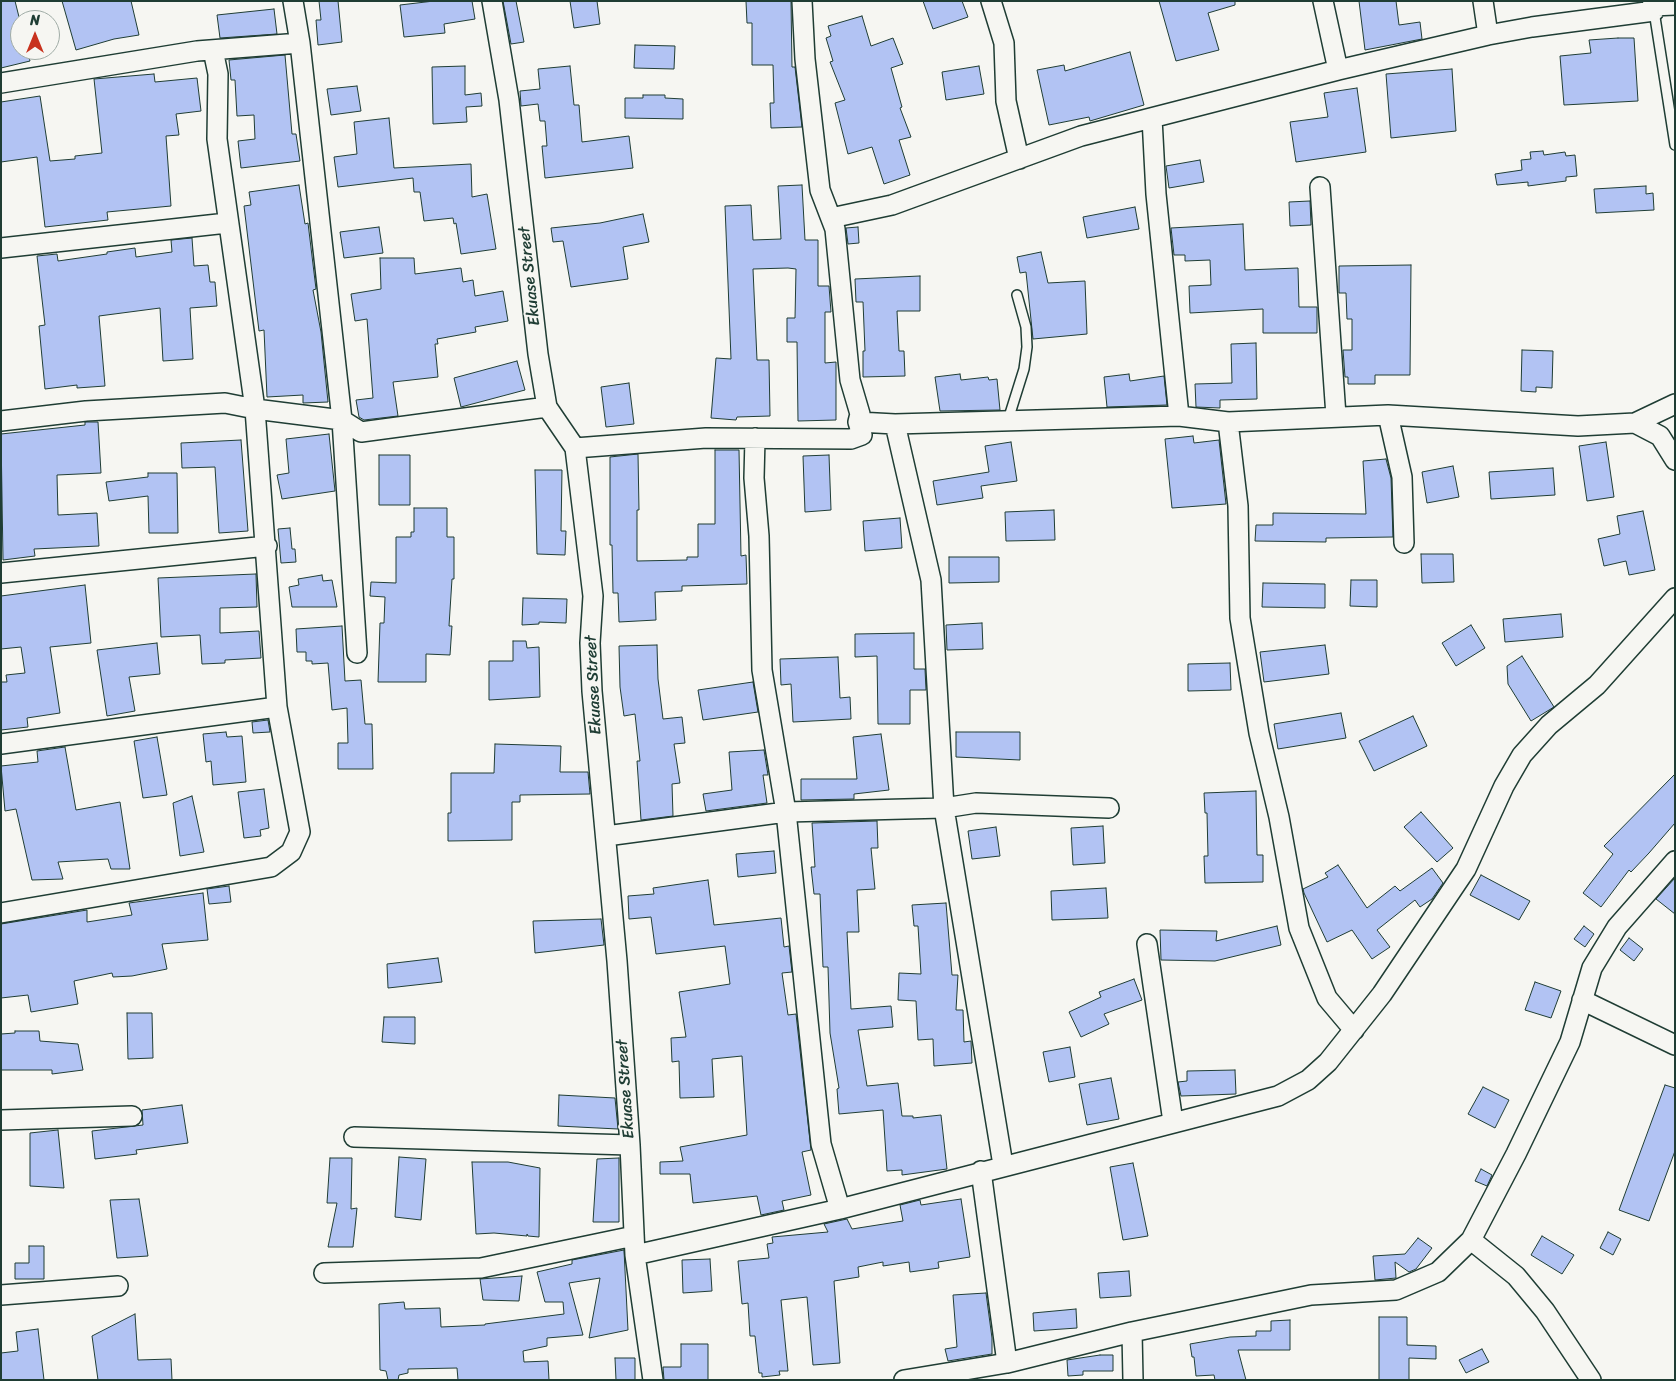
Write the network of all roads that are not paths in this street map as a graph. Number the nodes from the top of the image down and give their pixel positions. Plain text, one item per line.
1 (293, 1) edge
2 (492, 1) edge
3 (802, 1) edge
4 (991, 1) edge
5 (1323, 1) edge
6 (1483, 1) edge
7 (1675, 5) edge
8 (1653, 6) edge
9 (1488, 35) junction
10 (300, 44) junction
11 (213, 50) junction
12 (1338, 70) junction
13 (1, 83) edge
14 (1152, 118) junction
15 (1675, 145) edge
16 (1020, 158) junction
17 (1320, 186) dead end
18 (831, 218) junction
19 (227, 223) junction
20 (1, 248) edge
21 (1017, 295) dead end
22 (1675, 404) edge
23 (547, 407) junction
24 (255, 409) junction
25 (1388, 415) junction
26 (1179, 416) junction
27 (1336, 416) junction
28 (342, 420) junction
29 (1008, 420) junction
30 (1, 421) edge
31 (858, 422) junction
32 (1228, 422) junction
33 (1636, 423) junction
34 (895, 424) junction
35 (755, 438) junction
36 (575, 448) junction
37 (1675, 460) edge
38 (1404, 543) dead end
39 (267, 546) junction
40 (1, 573) edge
41 (1675, 598) edge
42 (357, 653) dead end
43 (278, 707) junction
44 (1, 744) edge
45 (944, 808) junction
46 (1109, 808) dead end
47 (786, 812) junction
48 (606, 836) junction
49 (1675, 861) edge
50 (1, 913) edge
51 (1147, 944) dead end
52 (1582, 1000) junction
53 (1354, 1030) junction
54 (1675, 1045) edge
55 (132, 1116) dead end
56 (1, 1120) edge
57 (1174, 1122) junction
58 (354, 1137) dead end
59 (630, 1145) junction
60 (1003, 1165) junction
61 (980, 1170) junction
62 (840, 1209) junction
63 (634, 1236) junction
64 (1471, 1240) junction
65 (635, 1255) junction
66 (324, 1273) dead end
67 (118, 1286) dead end
68 (1, 1294) edge
69 (1132, 1332) junction
70 (1007, 1363) junction
71 (653, 1380) edge
72 (904, 1380) edge
73 (1133, 1380) edge
74 (1591, 1380) edge

1 - 10 street
2 - 23 street, Ekuase Street
3 - 18 street
4 - 16 street
5 - 12 street
6 - 9 street
7 - 8 street
8 - 9 street
8 - 15 lane
9 - 12 street
10 - 11 street
10 - 28 street
11 - 13 street
11 - 19 street
12 - 14 street
14 - 16 street
14 - 26 street
16 - 18 street
17 - 27 street
18 - 31 street
19 - 20 street
19 - 24 street
21 - 29 lane
22 - 33 street
23 - 28 street
23 - 36 street, Ekuase Street
24 - 28 street
24 - 30 street
24 - 39 street
25 - 27 street
25 - 33 street
25 - 38 street
26 - 29 street
26 - 32 street
27 - 32 street
28 - 42 street
29 - 34 street
31 - 34 street
31 - 35 street
32 - 53 street
33 - 37 street
34 - 45 street
35 - 36 street
35 - 47 street
36 - 48 street, Ekuase Street
39 - 40 street
39 - 43 street
41 - 53 street
43 - 44 street
43 - 50 street
45 - 46 street
45 - 47 street
45 - 60 street
47 - 48 street
47 - 62 street
48 - 59 street, Ekuase Street
49 - 52 street
51 - 57 street
52 - 54 street
52 - 64 street
53 - 57 street
55 - 56 street
57 - 60 street
58 - 59 street
59 - 63 street, Ekuase Street
60 - 61 street
61 - 62 street
61 - 70 street
62 - 65 street
63 - 65 street, Ekuase Street
63 - 66 street
64 - 69 street
64 - 74 street
65 - 71 street, Ekuase Street
67 - 68 street
69 - 70 street
69 - 73 street
70 - 72 street

